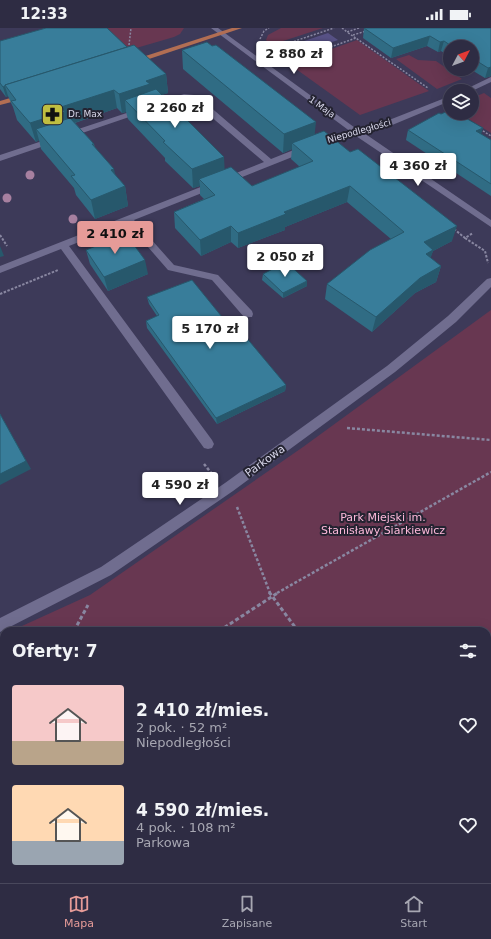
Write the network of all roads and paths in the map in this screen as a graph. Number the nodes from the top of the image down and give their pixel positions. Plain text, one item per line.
1 (131, 28) edge
2 (214, 28) edge
3 (239, 28) edge
4 (334, 28) edge
5 (342, 28) edge
6 (359, 28) edge
7 (367, 30) edge
8 (347, 32) junction
9 (221, 34) junction
10 (353, 35) junction
11 (356, 38) junction
12 (129, 47) edge
13 (269, 50) dead end
14 (285, 63) dead end
15 (121, 65) edge
16 (491, 79) edge
17 (479, 85) edge
18 (433, 92) dead end
19 (28, 94) edge
20 (443, 101) edge
21 (0, 103) edge
22 (476, 126) edge
23 (356, 132) junction
24 (491, 136) edge
25 (0, 158) edge
26 (270, 163) junction
27 (129, 220) junction
28 (490, 223) edge
29 (453, 229) edge
30 (64, 246) junction
31 (0, 270) edge
32 (491, 281) edge
33 (248, 314) dead end
34 (314, 426) junction
35 (491, 440) edge
36 (208, 444) dead end
37 (491, 472) edge
38 (229, 487) junction
39 (271, 597) junction
40 (0, 625) edge
41 (226, 627) edge
42 (295, 627) edge

1 - 12 path
2 - 9 street, 1 Maja
3 - 9 main road
4 - 13 path
5 - 8 path
6 - 8 path
7 - 10 path
8 - 10 path
9 - 15 main road
9 - 23 street, 1 Maja
10 - 11 path
11 - 14 path
11 - 18 path
16 - 17 street
19 - 21 main road
20 - 23 street, Niepodległości
22 - 24 path
23 - 26 street, Niepodległości
23 - 28 street, 1 Maja
25 - 26 street
26 - 27 street, Niepodległości
27 - 30 street, Niepodległości
27 - 33 street
28 - 29 path
30 - 31 street, Niepodległości
30 - 36 street
32 - 34 street, Parkowa
34 - 35 path
34 - 38 street, Parkowa
37 - 39 path
38 - 39 path
38 - 40 street, Parkowa
39 - 41 path
39 - 42 path

